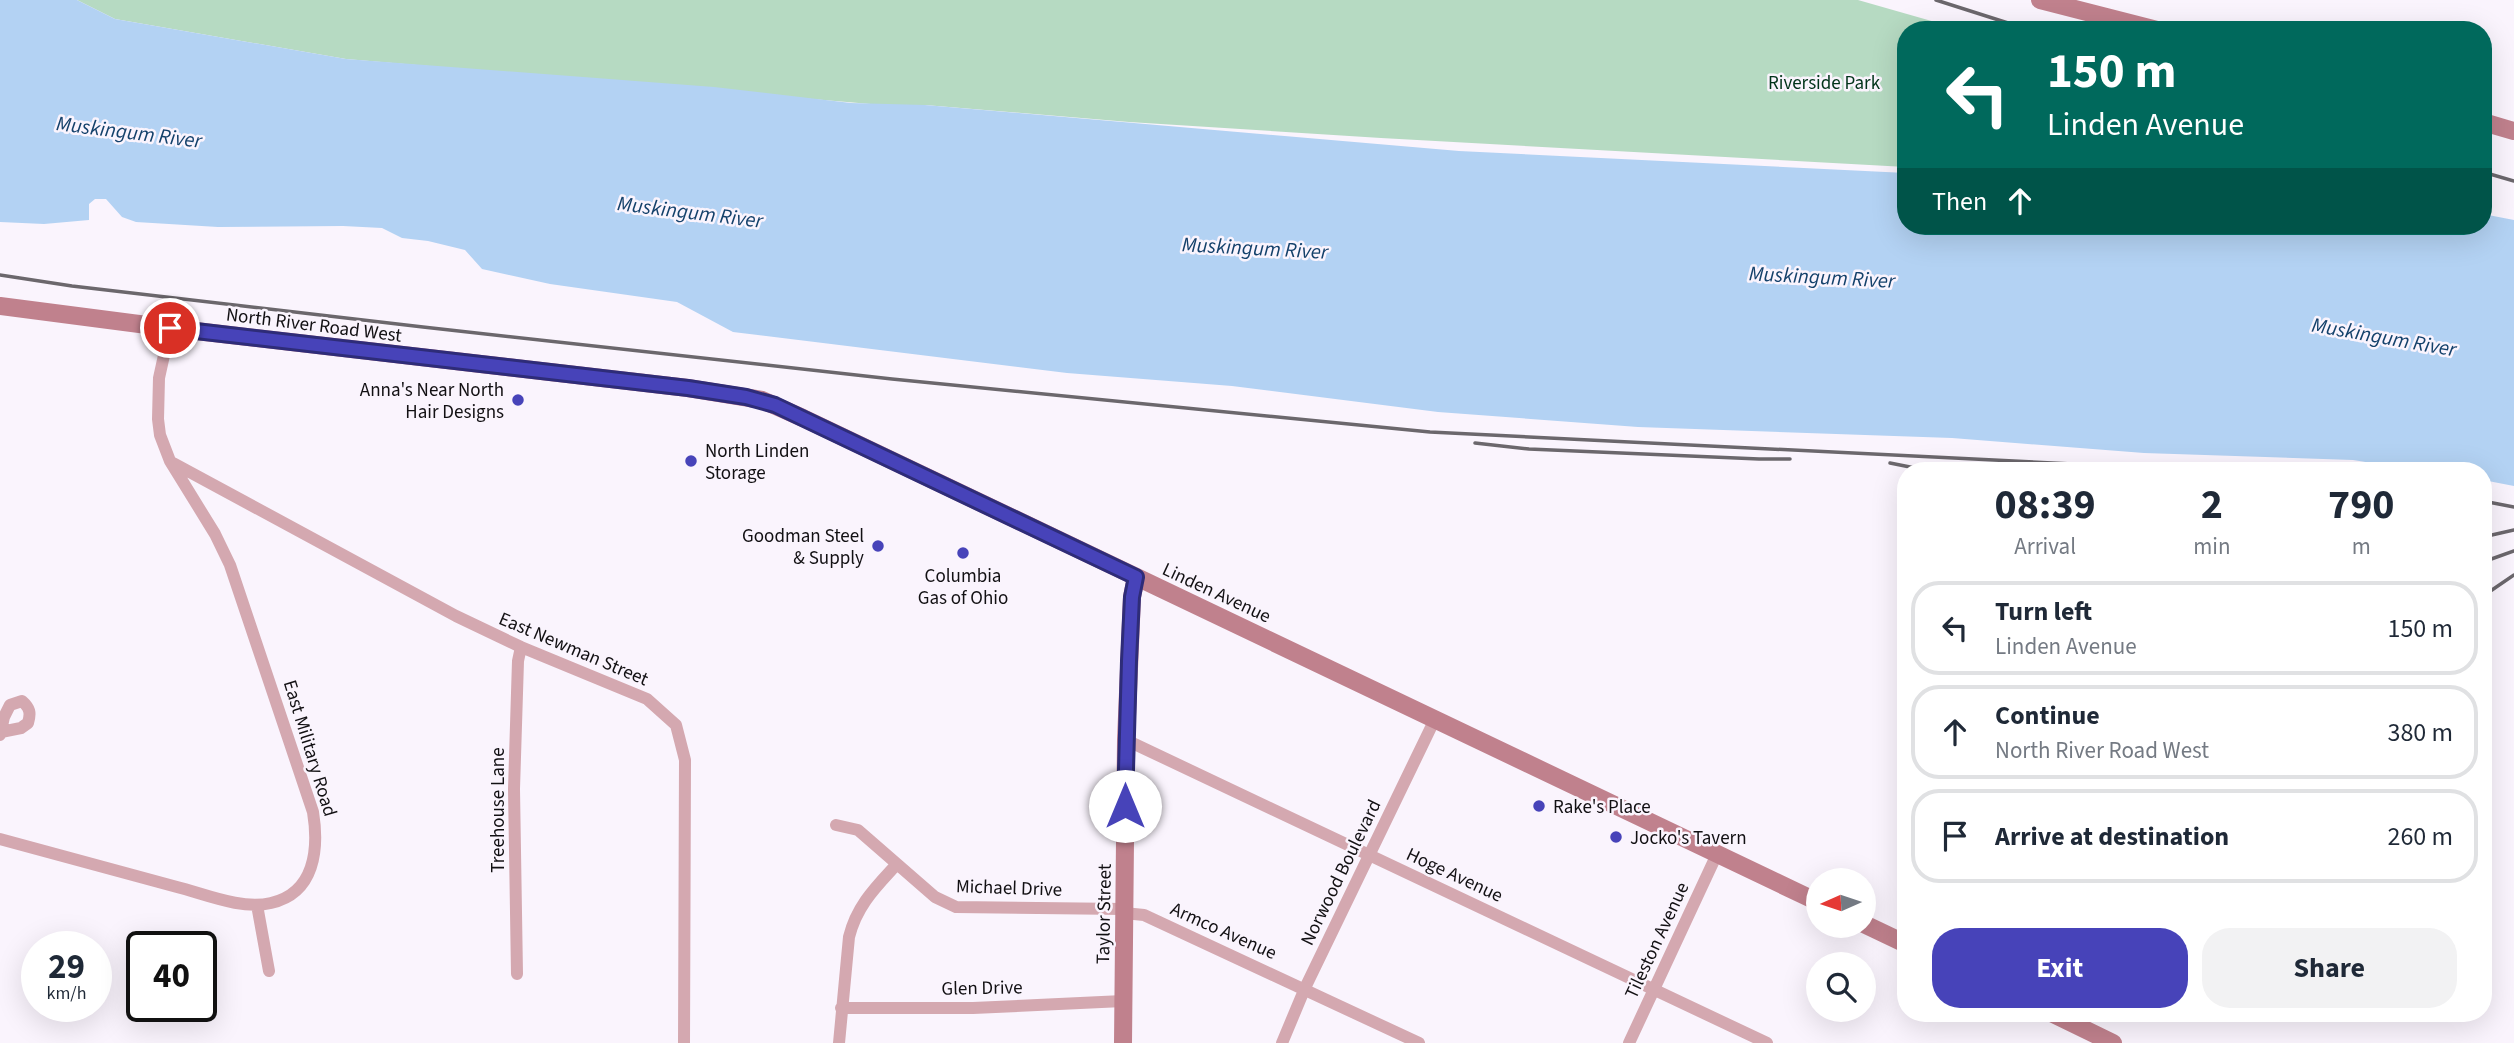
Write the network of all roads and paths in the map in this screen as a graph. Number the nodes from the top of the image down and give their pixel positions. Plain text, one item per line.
1 (2040, 0) edge
2 (2122, 21) edge
3 (2492, 125) edge
4 (2514, 131) edge
5 (0, 306) edge
6 (170, 328) junction
7 (582, 377) joint
8 (170, 461) junction
9 (1136, 577) junction
10 (521, 647) junction
11 (1435, 719) junction
12 (1126, 740) junction
13 (836, 825) dead end
14 (0, 839) edge
15 (1717, 854) junction
16 (1369, 855) junction
17 (897, 864) junction
18 (1806, 896) edge
19 (257, 905) junction
20 (1124, 911) junction
21 (1876, 930) edge
22 (1897, 940) edge
23 (269, 971) dead end
24 (517, 974) dead end
25 (1306, 988) junction
26 (1653, 991) junction
27 (1123, 1001) junction
28 (841, 1008) junction
29 (2069, 1022) edge
30 (2109, 1042) edge
31 (684, 1043) edge
32 (839, 1043) edge
33 (1123, 1043) edge
34 (1282, 1043) edge
35 (1419, 1043) edge
36 (1629, 1043) edge
37 (1768, 1043) edge

1 - 2 street
3 - 4 street
5 - 6 street, North River Road West
6 - 7 street, North River Road West
6 - 8 street, East Military Road
7 - 9 street, Linden Avenue
8 - 10 street, East Newman Street
8 - 19 street, East Military Road
9 - 11 street, Linden Avenue
9 - 12 street, Taylor Street
10 - 24 street, Treehouse Lane
10 - 31 street, East Newman Street
11 - 15 street, Linden Avenue
11 - 16 street, Norwood Boulevard
12 - 16 street, Hoge Avenue
12 - 20 street, Taylor Street
13 - 17 street, Michael Drive
14 - 19 street, East Military Road
15 - 18 street, Linden Avenue
15 - 26 street, Tileston Avenue
16 - 25 street, Norwood Boulevard
16 - 26 street, Hoge Avenue
17 - 20 street, Michael Drive
17 - 28 street
19 - 23 street
20 - 25 street, Armco Avenue
20 - 27 street, Taylor Street
21 - 22 street
25 - 34 street, Norwood Boulevard
25 - 35 street, Armco Avenue
26 - 36 street, Tileston Avenue
26 - 37 street, Hoge Avenue
27 - 28 street, Glen Drive
27 - 33 street, Taylor Street
28 - 32 street
29 - 30 street

